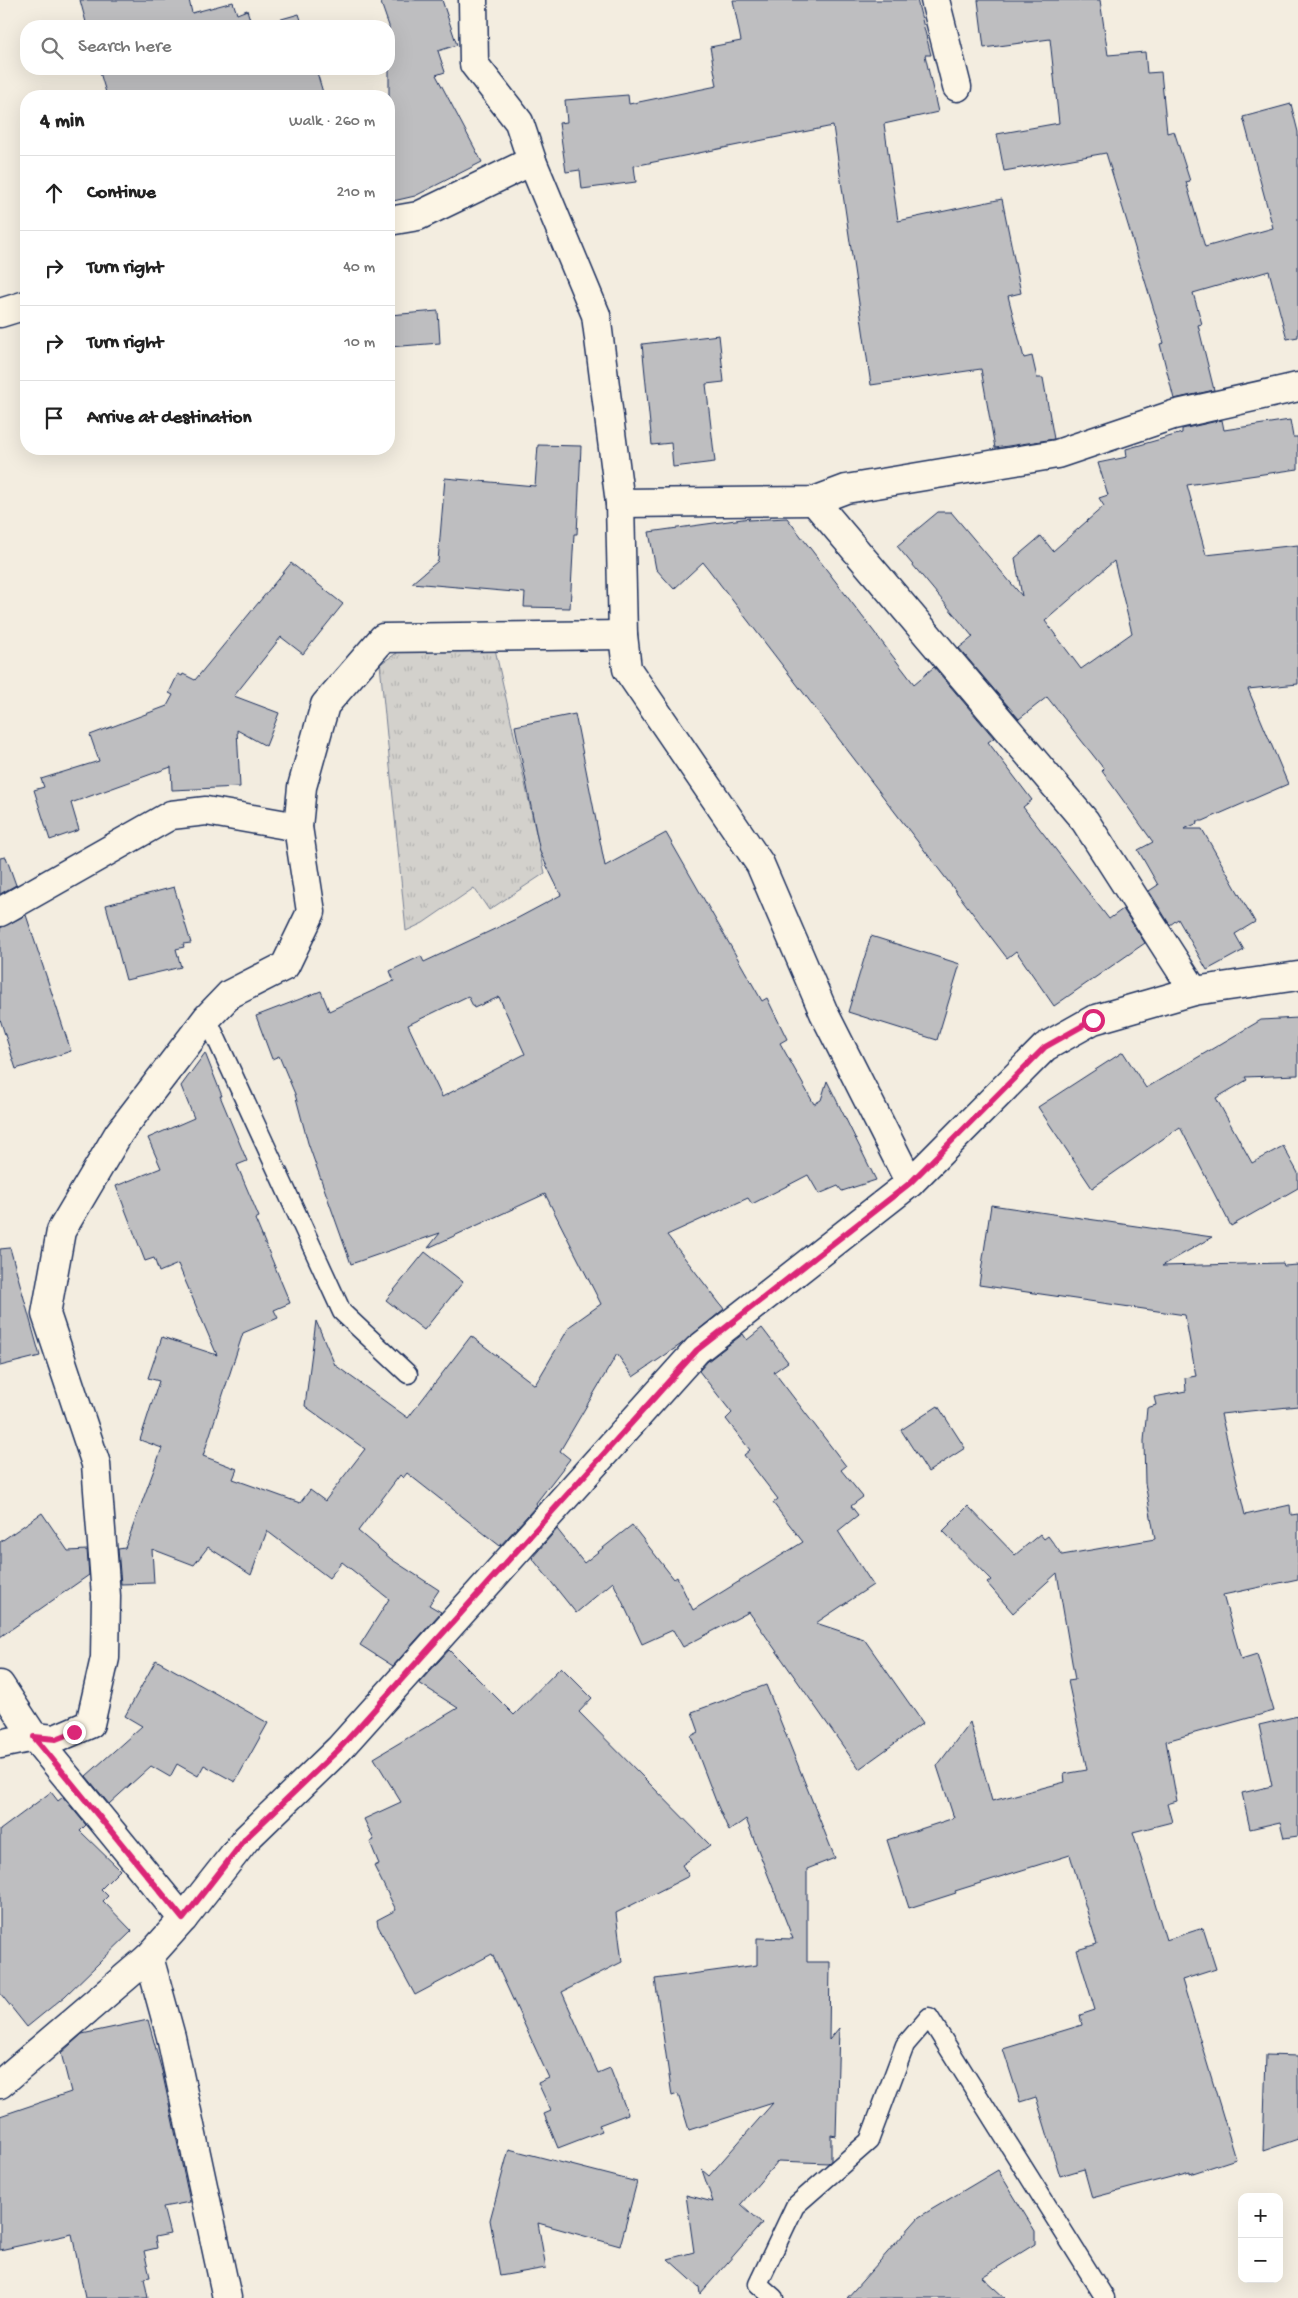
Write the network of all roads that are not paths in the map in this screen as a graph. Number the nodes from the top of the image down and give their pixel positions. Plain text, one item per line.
1 (473, 0) edge
2 (935, 0) edge
3 (957, 87) dead end
4 (532, 161) junction
5 (395, 220) edge
6 (20, 308) edge
7 (0, 313) edge
8 (1298, 387) edge
9 (814, 501) junction
10 (620, 503) junction
11 (622, 635) junction
12 (298, 826) junction
13 (0, 912) edge
14 (1298, 976) edge
15 (1194, 991) junction
16 (207, 1018) junction
17 (910, 1183) junction
18 (408, 1374) dead end
19 (0, 1685) edge
20 (34, 1737) junction
21 (0, 1744) edge
22 (183, 1919) junction
23 (149, 1957) junction
24 (0, 2084) edge
25 (227, 2298) edge
26 (774, 2298) edge
27 (1105, 2298) edge

1 - 4 street
2 - 3 street
4 - 5 street
4 - 10 street
6 - 7 street
8 - 9 street
9 - 10 street
9 - 15 street
10 - 11 street
11 - 12 street
11 - 17 street
12 - 13 street
12 - 16 street
14 - 15 street
15 - 17 street
16 - 18 lane
16 - 20 street
17 - 22 street
19 - 20 street
20 - 21 street
20 - 22 street
22 - 23 street
23 - 24 street
23 - 25 street
26 - 27 lane

